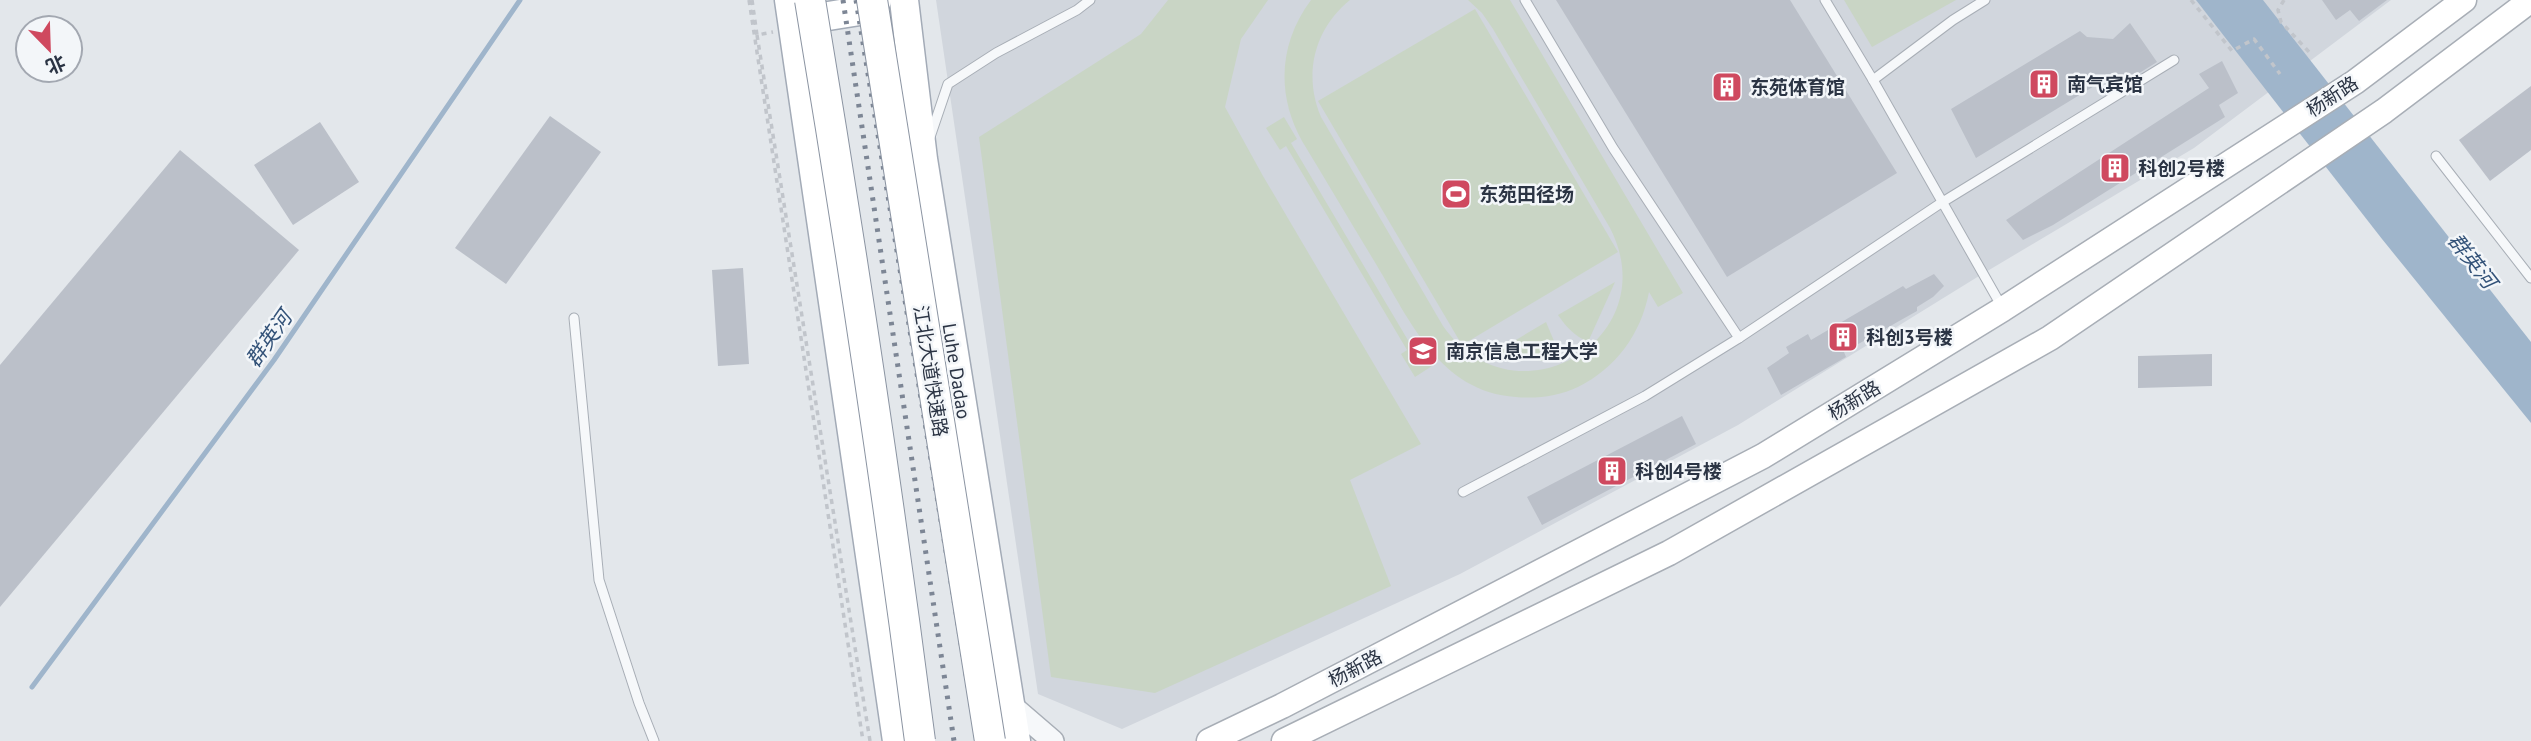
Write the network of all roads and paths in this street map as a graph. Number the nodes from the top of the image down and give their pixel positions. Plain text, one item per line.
1 (749, 0) edge
2 (791, 0) edge
3 (810, 0) edge
4 (875, 0) edge
5 (904, 0) edge
6 (1090, 0) edge
7 (1525, 0) edge
8 (1825, 0) edge
9 (1985, 0) edge
10 (2191, 0) edge
11 (2284, 0) edge
12 (2464, 0) edge
13 (2531, 0) edge
14 (757, 34) dead end
15 (2310, 53) dead end
16 (2174, 60) dead end
17 (2280, 74) dead end
18 (1873, 80) junction
19 (2436, 156) dead end
20 (923, 159) junction
21 (1941, 203) junction
22 (2531, 278) edge
23 (2003, 309) junction
24 (574, 318) dead end
25 (1739, 338) junction
26 (1464, 492) dead end
27 (1010, 704) junction
28 (654, 741) edge
29 (863, 741) edge
30 (870, 741) edge
31 (897, 741) edge
32 (920, 741) edge
33 (990, 741) edge
34 (1016, 741) edge
35 (1053, 741) edge
36 (1209, 741) edge
37 (1284, 741) edge

1 - 29 path
2 - 4 main road
2 - 31 main road
3 - 32 highway, bridge
4 - 33 highway, 江北大道快速路, bridge
5 - 20 main road, Luhe Dadao
6 - 20 lane
7 - 25 lane
8 - 18 lane
9 - 18 lane
10 - 17 path
11 - 15 path
12 - 23 main road, 杨新路
13 - 37 main road, 杨新路
14 - 30 path
16 - 21 lane
18 - 21 lane
19 - 22 lane
20 - 27 main road, Luhe Dadao
21 - 23 lane
21 - 25 lane
23 - 36 main road, 杨新路
24 - 28 lane
25 - 26 lane
27 - 34 main road, Luhe Dadao
27 - 35 street

